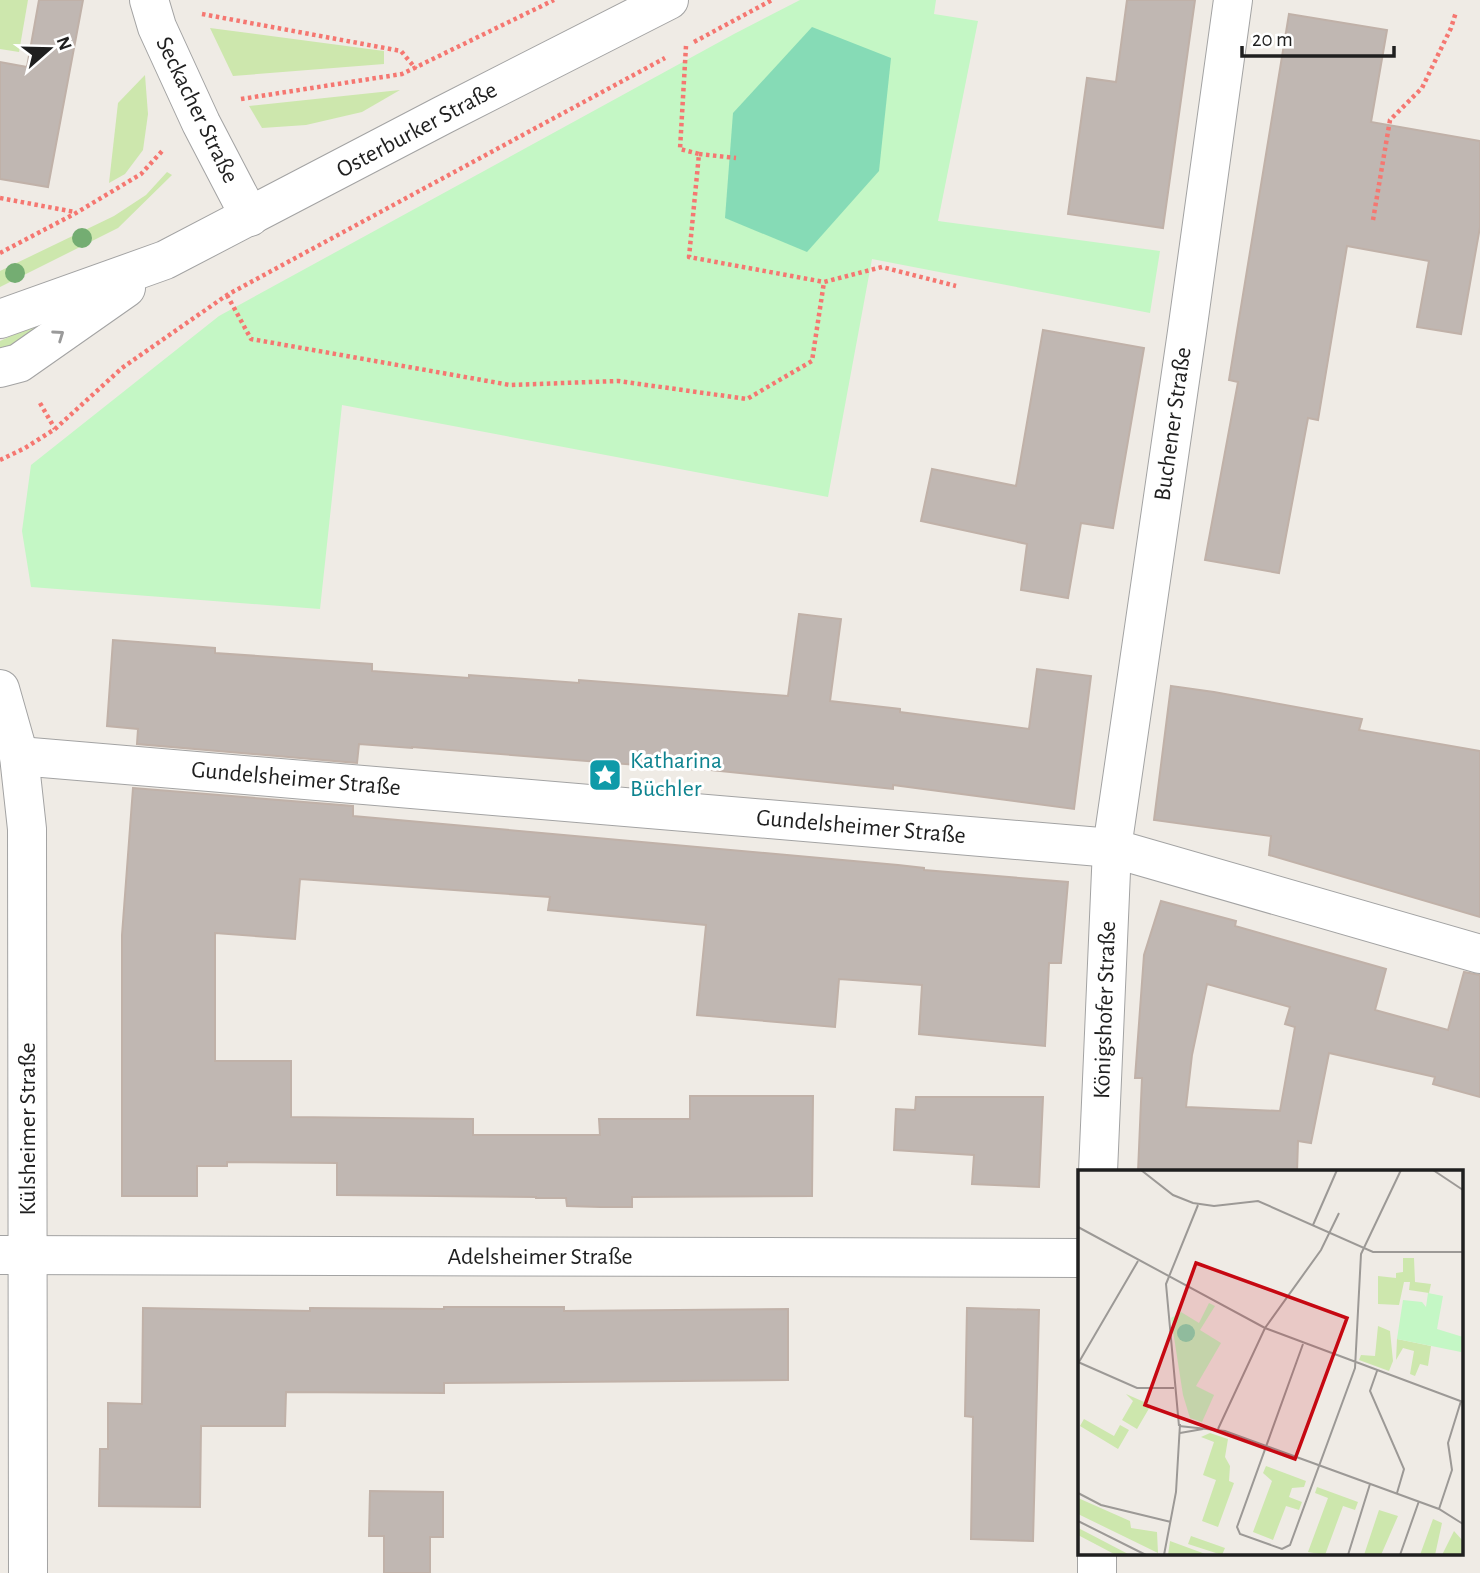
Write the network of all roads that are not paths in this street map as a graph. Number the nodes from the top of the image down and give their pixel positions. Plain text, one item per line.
1 (669, 0) edge
2 (1233, 0) edge
3 (153, 13) edge
4 (250, 217) junction
5 (165, 260) junction
6 (0, 319) edge
7 (0, 368) edge
8 (0, 689) edge
9 (19, 756) junction
10 (1112, 848) junction
11 (1480, 954) edge
12 (1098, 1170) edge
13 (14, 1255) edge
14 (1078, 1258) edge
15 (28, 1573) edge

1 - 4 street, Osterburker Straße
2 - 10 street, Buchener Straße
3 - 4 street, Seckacher Straße
4 - 5 street, Osterburker Straße
5 - 6 street, Osterburker Straße
7 -> 5 street, Osterburker Straße
8 - 9 street, Külsheimer Straße
9 - 10 street, Gundelsheimer Straße
9 - 13 street, Külsheimer Straße
10 - 11 street, Gundelsheimer Straße
10 - 12 street, Königshofer Straße
13 - 14 street, Adelsheimer Straße
13 - 15 street, Külsheimer Straße

